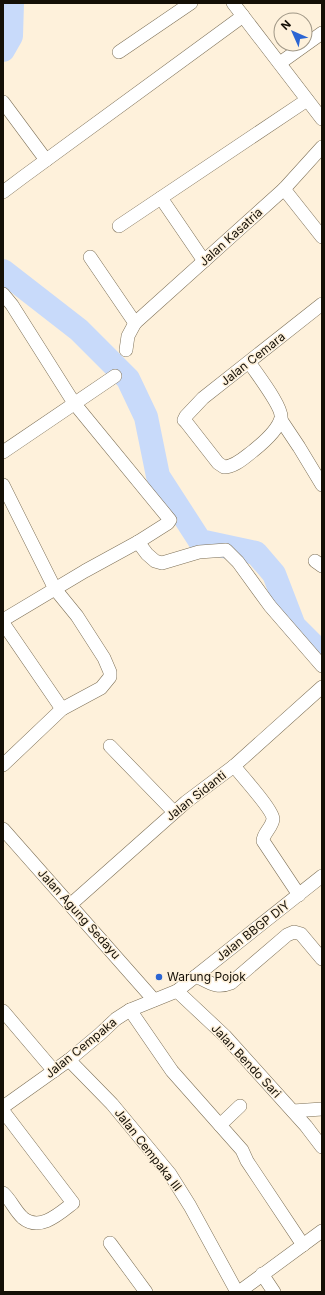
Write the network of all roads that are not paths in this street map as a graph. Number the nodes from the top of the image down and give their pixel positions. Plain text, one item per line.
1 (191, 3) edge
2 (233, 3) edge
3 (243, 16) junction
4 (322, 33) edge
5 (119, 52) dead end
6 (280, 63) junction
7 (307, 100) junction
8 (3, 102) edge
9 (322, 119) edge
10 (322, 146) edge
11 (46, 160) junction
12 (284, 190) junction
13 (3, 192) edge
14 (161, 198) junction
15 (119, 226) dead end
16 (322, 237) edge
17 (90, 257) dead end
18 (204, 261) junction
19 (3, 294) edge
20 (322, 304) edge
21 (136, 323) junction
22 (126, 350) dead end
23 (249, 362) junction
24 (115, 376) dead end
25 (74, 403) junction
26 (281, 420) junction
27 (3, 451) edge
28 (318, 469) edge
29 (3, 485) edge
30 (322, 485) edge
31 (138, 542) junction
32 (55, 589) junction
33 (3, 622) edge
34 (322, 666) edge
35 (322, 687) edge
36 (62, 709) junction
37 (110, 746) dead end
38 (3, 765) edge
39 (234, 766) junction
40 (174, 812) junction
41 (3, 829) edge
42 (322, 876) edge
43 (299, 895) junction
44 (70, 905) junction
45 (322, 959) edge
46 (196, 976) junction
47 (177, 991) junction
48 (159, 998) junction
49 (130, 1010) junction
50 (3, 1011) edge
51 (69, 1060) junction
52 (54, 1071) junction
53 (240, 1106) dead end
54 (3, 1107) edge
55 (322, 1109) edge
56 (3, 1111) edge
57 (293, 1111) junction
58 (220, 1125) junction
59 (322, 1147) edge
60 (3, 1193) edge
61 (322, 1231) edge
62 (110, 1243) dead end
63 (303, 1245) junction
64 (262, 1274) junction
65 (146, 1292) edge
66 (238, 1292) edge
67 (274, 1292) edge

1 - 5 street
2 - 3 street
3 - 6 street
3 - 11 street
4 - 6 street
6 - 7 street
7 - 9 street
7 - 14 street
8 - 11 street
10 - 12 street, Jalan Kasatria
11 - 13 street
12 - 16 street
12 - 18 street, Jalan Kasatria
14 - 15 street
14 - 18 street
17 - 21 street
18 - 21 street, Jalan Kasatria
19 - 25 street
20 - 23 street, Jalan Cemara
21 - 22 street
23 - 26 street
23 - 26 street, Jalan Cemara
24 - 25 street
25 - 27 street
25 - 31 street
26 - 28 street
28 - 30 street
29 - 32 street
31 - 32 street
31 - 34 street
32 - 33 street
32 - 36 street
33 - 36 street
35 - 39 street, Jalan Sidanti
36 - 38 street
37 - 40 street
39 - 40 street, Jalan Sidanti
39 - 43 street
40 - 44 street, Jalan Sidanti
41 - 44 street, Jalan Agung Sedayu
42 - 43 street, Jalan BBGP DIY
43 - 46 street, Jalan BBGP DIY
44 - 48 street, Jalan Agung Sedayu
45 - 46 street
46 - 47 street, Jalan BBGP DIY
47 - 48 street, Jalan BBGP DIY
47 - 57 street, Jalan Bendo Sari
48 - 49 street, Jalan Cempaka
49 - 51 street, Jalan Cempaka
49 - 58 street
50 - 52 street
51 - 52 street, Jalan Cempaka
51 - 66 street, Jalan Cempaka III
52 - 54 street, Jalan Cempaka
53 - 58 street
55 - 57 street
56 - 60 street
57 - 59 street, Jalan Bendo Sari
58 - 63 street
61 - 63 street
62 - 65 street
63 - 64 street
64 - 66 street
64 - 67 street

